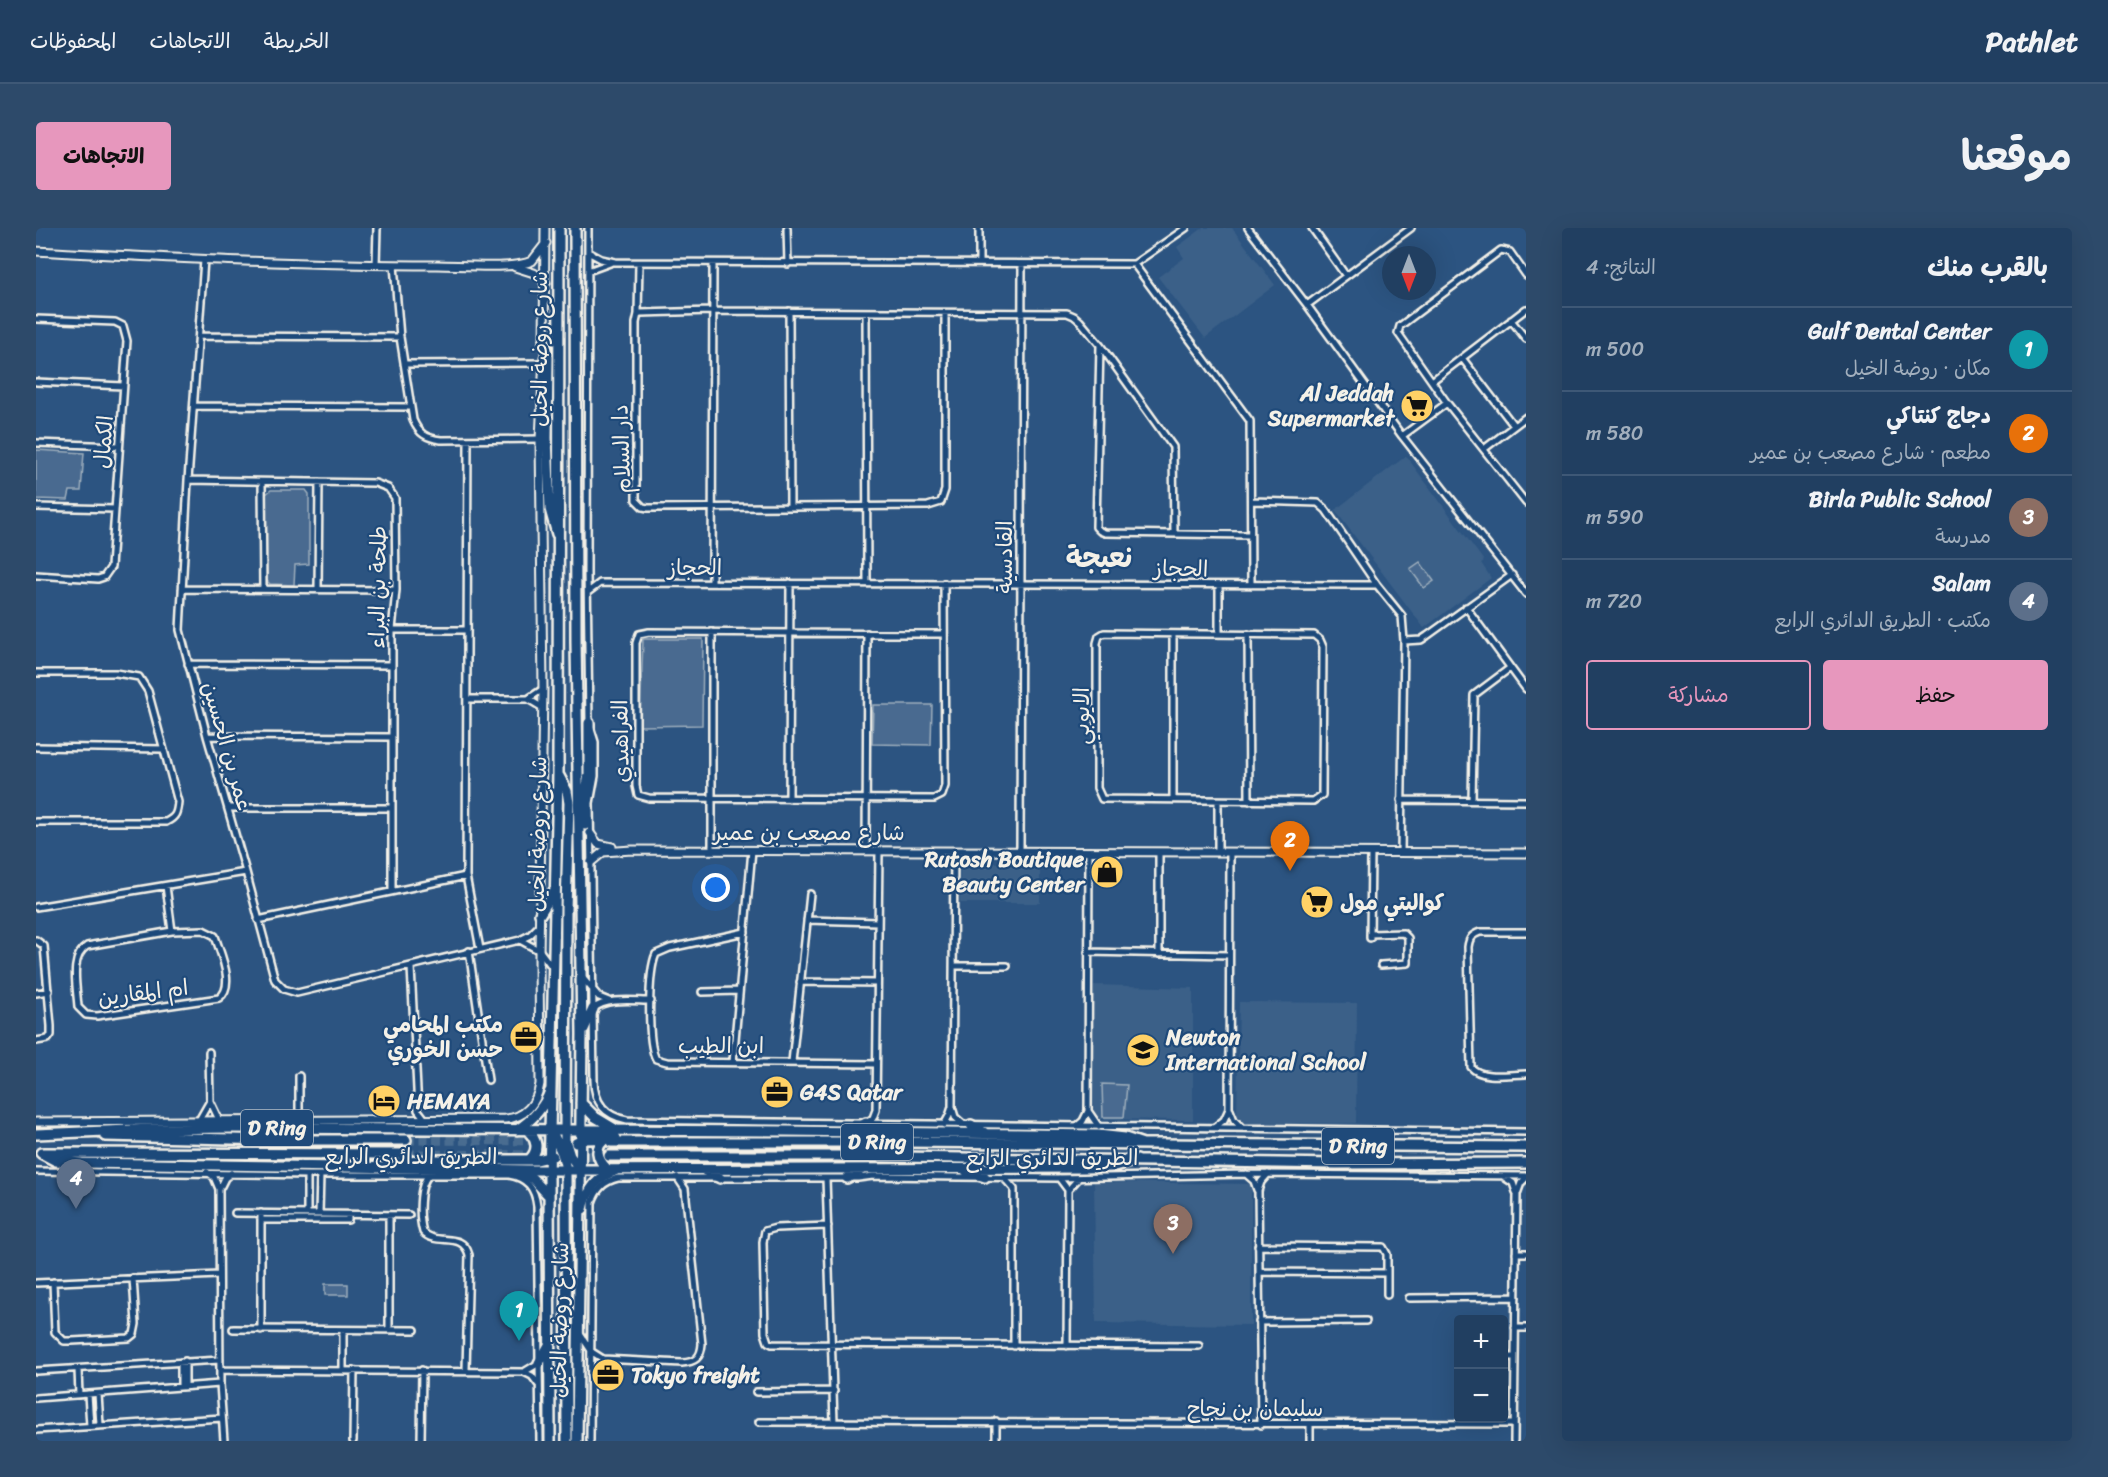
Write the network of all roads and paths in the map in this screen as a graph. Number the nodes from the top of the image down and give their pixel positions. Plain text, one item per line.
1 (377, 228) edge
2 (545, 228) edge
3 (559, 228) edge
4 (575, 228) edge
5 (588, 228) edge
6 (788, 228) edge
7 (979, 228) edge
8 (1186, 228) edge
9 (1248, 228) edge
10 (1312, 228) edge
11 (1411, 228) edge
12 (546, 243) junction
13 (36, 251) edge
14 (588, 252) junction
15 (204, 260) junction
16 (615, 262) junction
17 (639, 262) junction
18 (713, 263) junction
19 (979, 263) junction
20 (788, 264) junction
21 (1022, 264) junction
22 (1134, 264) junction
23 (376, 265) junction
24 (393, 265) junction
25 (510, 265) junction
26 (588, 271) junction
27 (1526, 275) edge
28 (1346, 276) junction
29 (546, 283) junction
30 (1307, 305) junction
31 (1526, 309) edge
32 (712, 311) junction
33 (789, 311) junction
34 (866, 312) junction
35 (945, 313) junction
36 (1022, 313) junction
37 (638, 314) junction
38 (36, 320) edge
39 (1511, 321) junction
40 (199, 336) junction
41 (400, 337) junction
42 (1526, 339) edge
43 (544, 343) junction
44 (1100, 345) junction
45 (1462, 358) junction
46 (543, 363) junction
47 (404, 364) junction
48 (1432, 381) junction
49 (36, 382) edge
50 (123, 386) junction
51 (1447, 403) junction
52 (194, 406) junction
53 (411, 407) junction
54 (1526, 417) edge
55 (1514, 426) junction
56 (1402, 436) junction
57 (540, 439) junction
58 (468, 440) junction
59 (36, 443) edge
60 (119, 446) junction
61 (1484, 449) junction
62 (188, 480) junction
63 (262, 482) junction
64 (319, 482) junction
65 (1525, 500) edge
66 (1252, 501) junction
67 (36, 507) edge
68 (712, 507) junction
69 (790, 507) junction
70 (866, 507) junction
71 (115, 509) junction
72 (1174, 534) junction
73 (1250, 535) junction
74 (558, 537) junction
75 (587, 571) junction
76 (36, 575) edge
77 (1512, 575) junction
78 (944, 582) junction
79 (600, 583) junction
80 (790, 583) junction
81 (867, 583) junction
82 (1021, 583) junction
83 (712, 584) junction
84 (1219, 585) junction
85 (1251, 585) junction
86 (1377, 585) junction
87 (182, 589) junction
88 (263, 589) junction
89 (318, 590) junction
90 (396, 590) junction
91 (588, 592) junction
92 (1526, 594) edge
93 (1466, 607) junction
94 (392, 630) junction
95 (467, 630) junction
96 (712, 632) junction
97 (790, 632) junction
98 (867, 633) junction
99 (944, 634) junction
100 (1173, 634) junction
101 (1219, 634) junction
102 (1248, 634) junction
103 (1404, 641) junction
104 (188, 664) junction
105 (392, 665) junction
106 (1510, 668) junction
107 (36, 673) edge
108 (1526, 688) edge
109 (543, 689) junction
110 (467, 699) junction
111 (528, 699) junction
112 (543, 708) junction
113 (589, 723) junction
114 (207, 736) junction
115 (391, 737) junction
116 (36, 747) edge
117 (163, 749) junction
118 (558, 774) junction
119 (712, 799) junction
120 (789, 799) junction
121 (867, 800) junction
122 (1173, 800) junction
123 (1401, 800) junction
124 (1472, 800) junction
125 (1218, 801) junction
126 (1249, 801) junction
127 (1526, 801) edge
128 (229, 808) junction
129 (391, 808) junction
130 (36, 822) edge
131 (590, 833) junction
132 (632, 850) junction
133 (712, 850) junction
134 (752, 850) junction
135 (866, 850) junction
136 (879, 850) junction
137 (954, 851) junction
138 (1020, 851) junction
139 (1089, 851) junction
140 (1159, 852) junction
141 (1218, 852) junction
142 (1230, 852) junction
143 (1371, 852) junction
144 (1401, 853) junction
145 (1526, 854) edge
146 (591, 862) junction
147 (580, 866) junction
148 (246, 872) junction
149 (466, 876) junction
150 (166, 886) junction
151 (556, 889) junction
152 (392, 891) junction
153 (810, 894) dead end
154 (36, 907) edge
155 (540, 919) junction
156 (258, 920) junction
157 (807, 920) junction
158 (878, 922) junction
159 (172, 931) junction
160 (1526, 932) edge
161 (745, 933) junction
162 (36, 940) edge
163 (520, 940) junction
164 (480, 949) junction
165 (469, 951) junction
166 (540, 951) junction
167 (1088, 952) junction
168 (1159, 954) junction
169 (1229, 955) junction
170 (1381, 965) dead end
171 (953, 966) junction
172 (1006, 966) dead end
173 (411, 967) junction
174 (555, 971) junction
175 (582, 976) junction
176 (800, 982) junction
177 (877, 983) junction
178 (592, 990) junction
179 (49, 991) junction
180 (739, 991) junction
181 (702, 992) dead end
182 (36, 993) edge
183 (651, 1001) junction
184 (614, 1002) junction
185 (593, 1009) junction
186 (582, 1034) junction
187 (36, 1041) edge
188 (209, 1052) dead end
189 (732, 1062) junction
190 (792, 1062) junction
191 (876, 1064) junction
192 (1526, 1074) edge
193 (299, 1076) dead end
194 (488, 1080) dead end
195 (552, 1086) junction
196 (210, 1101) junction
197 (582, 1103) junction
198 (952, 1107) junction
199 (1229, 1109) junction
200 (418, 1110) junction
201 (876, 1110) junction
202 (1088, 1111) junction
203 (522, 1114) joint
204 (411, 1119) junction
205 (425, 1119) junction
206 (299, 1120) junction
207 (198, 1122) junction
208 (220, 1122) junction
209 (867, 1123) junction
210 (886, 1123) junction
211 (36, 1124) edge
212 (944, 1125) junction
213 (968, 1125) junction
214 (1077, 1126) junction
215 (1099, 1127) junction
216 (1214, 1127) junction
217 (1243, 1128) junction
218 (136, 1129) junction
219 (286, 1129) junction
220 (436, 1129) junction
221 (522, 1130) junction
222 (551, 1130) junction
223 (565, 1130) junction
224 (581, 1130) junction
225 (618, 1131) junction
226 (755, 1131) junction
227 (1526, 1132) edge
228 (844, 1133) junction
229 (988, 1134) junction
230 (36, 1135) edge
231 (406, 1140) tunnel mouth
232 (581, 1140) junction
233 (609, 1140) junction
234 (1143, 1144) junction
235 (1526, 1147) edge
236 (564, 1149) junction
237 (39, 1153) edge
238 (406, 1154) tunnel mouth
239 (609, 1156) tunnel mouth
240 (549, 1158) junction
241 (530, 1160) junction
242 (1137, 1160) junction
243 (1526, 1164) edge
244 (278, 1165) junction
245 (346, 1167) junction
246 (385, 1168) junction
247 (958, 1168) junction
248 (512, 1169) junction
249 (549, 1169) junction
250 (566, 1169) junction
251 (580, 1169) junction
252 (607, 1169) junction
253 (628, 1169) junction
254 (700, 1169) junction
255 (863, 1169) junction
256 (36, 1170) edge
257 (207, 1172) junction
258 (231, 1173) junction
259 (266, 1174) junction
260 (1246, 1174) junction
261 (1268, 1174) junction
262 (307, 1175) junction
263 (320, 1175) junction
264 (356, 1175) junction
265 (412, 1175) junction
266 (429, 1175) junction
267 (1504, 1176) junction
268 (677, 1177) junction
269 (693, 1177) junction
270 (985, 1177) junction
271 (1004, 1177) junction
272 (1526, 1177) edge
273 (720, 1178) junction
274 (826, 1178) junction
275 (847, 1178) junction
276 (1024, 1178) junction
277 (1059, 1178) junction
278 (1079, 1178) junction
279 (421, 1187) junction
280 (219, 1189) junction
281 (1014, 1189) junction
282 (685, 1190) junction
283 (1068, 1190) junction
284 (1258, 1191) junction
285 (1517, 1194) junction
286 (549, 1196) junction
287 (235, 1213) dead end
288 (307, 1214) junction
289 (319, 1214) junction
290 (348, 1215) junction
291 (389, 1215) junction
292 (409, 1215) dead end
293 (261, 1217) junction
294 (579, 1220) junction
295 (828, 1226) junction
296 (1258, 1246) junction
297 (1516, 1253) junction
298 (1526, 1253) edge
299 (1259, 1272) junction
300 (1387, 1273) junction
301 (219, 1275) junction
302 (133, 1278) junction
303 (53, 1282) junction
304 (36, 1283) edge
305 (1387, 1295) dead end
306 (1409, 1298) dead end
307 (1515, 1298) junction
308 (1366, 1321) dead end
309 (1259, 1322) junction
310 (1515, 1328) junction
311 (1526, 1328) edge
312 (233, 1329) dead end
313 (261, 1330) junction
314 (343, 1330) junction
315 (389, 1330) junction
316 (415, 1330) dead end
317 (579, 1333) junction
318 (550, 1343) junction
319 (831, 1345) junction
320 (1014, 1346) junction
321 (1067, 1346) junction
322 (1199, 1346) dead end
323 (589, 1349) junction
324 (1515, 1356) junction
325 (1508, 1357) edge
326 (603, 1359) junction
327 (220, 1360) junction
328 (183, 1361) junction
329 (539, 1363) junction
330 (590, 1366) junction
331 (78, 1370) junction
332 (220, 1370) junction
333 (343, 1370) junction
334 (354, 1370) junction
335 (422, 1370) junction
336 (466, 1370) junction
337 (36, 1371) edge
338 (524, 1371) junction
339 (220, 1384) junction
340 (183, 1386) junction
341 (539, 1386) junction
342 (834, 1390) junction
343 (756, 1392) dead end
344 (88, 1394) junction
345 (98, 1394) junction
346 (79, 1395) junction
347 (36, 1398) edge
348 (222, 1418) junction
349 (996, 1421) junction
350 (759, 1422) dead end
351 (834, 1422) junction
352 (1514, 1424) junction
353 (100, 1425) junction
354 (1261, 1425) junction
355 (1310, 1425) junction
356 (90, 1426) junction
357 (36, 1430) edge
358 (224, 1441) edge
359 (353, 1441) edge
360 (421, 1441) edge
361 (540, 1441) edge
362 (550, 1441) edge
363 (567, 1441) edge
364 (577, 1441) edge
365 (590, 1441) edge
366 (996, 1441) edge
367 (1310, 1441) edge
368 (1514, 1441) edge

1 - 23 street
2 - 12 street, شارع روضة الخيل
3 - 74 main road, شارع روضة الخيل
4 - 147 main road, شارع روضة الخيل
5 - 14 street
6 - 20 street
7 - 19 street
8 - 22 street
9 - 30 street
10 - 28 street
11 - 28 street
12 - 25 street
12 - 29 street, شارع روضة الخيل
13 - 15 street
14 - 16 street
14 - 26 street
15 - 23 street
15 - 40 street, عمر بن الحسين
16 - 17 street
16 - 26 street
17 - 18 street
17 - 37 street
18 - 20 street
18 - 32 street
19 - 20 street
19 - 21 street
21 - 22 street
21 - 36 street, القادسية
22 - 66 street
23 - 24 street
24 - 25 street
24 - 41 street
25 - 29 street
26 - 75 street
27 - 48 street
28 - 30 street
29 - 43 street, شارع روضة الخيل
30 - 56 street
31 - 39 street
32 - 33 street
32 - 37 street
32 - 68 street
33 - 34 street
33 - 69 street
34 - 35 street
34 - 70 street
35 - 36 street
35 - 70 street, دار السلام
36 - 44 street
36 - 82 street, القادسية
37 - 68 street, دار السلام
38 - 50 street, الكمال
39 - 42 street
39 - 45 street
40 - 41 street
40 - 52 street, عمر بن الحسين
41 - 47 street
43 - 46 street, شارع روضة الخيل
43 - 74 main road
44 - 72 street
44 - 72 street
45 - 48 street
45 - 55 street
46 - 47 street
46 - 57 street, شارع روضة الخيل
47 - 53 street
48 - 51 street
49 - 50 street
50 - 60 street, الكمال
51 - 56 street
51 - 61 street
52 - 53 street
52 - 62 street, عمر بن الحسين
53 - 58 street
54 - 55 street
55 - 61 street
56 - 77 street
57 - 58 street
57 - 109 street, شارع روضة الخيل
58 - 95 street
59 - 60 street
60 - 71 street, الكمال
61 - 65 street
62 - 63 street, طلحة بن البراء
62 - 87 street, عمر بن الحسين
63 - 64 street, طلحة بن البراء
63 - 88 street
64 - 89 street
64 - 90 street, طلحة بن البراء
66 - 73 street
66 - 86 street
67 - 71 street
68 - 69 street, دار السلام
68 - 83 street
69 - 70 street, دار السلام
70 - 81 street
71 - 76 street, الكمال
72 - 73 street
73 - 85 street
74 - 118 main road, شارع روضة الخيل
75 - 79 street
75 - 91 street
77 - 92 street
77 - 93 street
78 - 81 street, الحجاز
78 - 82 street, الحجاز
78 - 99 street, الفراهيدي
79 - 83 street, الحجاز
79 - 91 street
80 - 81 street, الحجاز
80 - 83 street, الحجاز
80 - 97 street
82 - 84 street, الحجاز
82 - 138 street, القادسية
84 - 85 street, الحجاز
84 - 101 street
85 - 86 street, الحجاز
86 - 103 street
87 - 88 street
87 - 104 street, عمر بن الحسين
88 - 89 street
89 - 90 street
90 - 94 street, طلحة بن البراء
91 - 113 street
93 - 103 street
93 - 106 street
94 - 95 street
94 - 105 street, طلحة بن البراء
95 - 110 street
96 - 97 street, الفراهيدي
96 - 119 street
96 - 119 street, الفراهيدي
97 - 98 street, الفراهيدي
97 - 120 street
98 - 99 street, الفراهيدي
98 - 121 street
99 - 121 street, الفراهيدي
100 - 101 street, الايوبي
100 - 122 street
100 - 122 street, الايوبي
101 - 102 street, الايوبي
102 - 126 street
102 - 126 street, الايوبي
103 - 123 street
104 - 105 street
104 - 114 street, عمر بن الحسين
105 - 115 street, طلحة بن البراء
106 - 108 street
106 - 124 street
107 - 117 street
109 - 111 street
109 - 112 street, شارع روضة الخيل
110 - 111 street
110 - 149 street
111 - 112 street
112 - 155 street, شارع روضة الخيل
113 - 131 street
113 - 147 main road
114 - 115 street
114 - 128 street, عمر بن الحسين
115 - 129 street, طلحة بن البراء
116 - 117 street
117 - 130 street
118 - 151 main road, شارع روضة الخيل
118 - 223 main road
119 - 120 street, الفراهيدي
119 - 133 street
120 - 121 street, الفراهيدي
121 - 135 street
122 - 125 street, الايوبي
123 - 124 street
123 - 144 street
124 - 127 street
125 - 126 street, الايوبي
125 - 141 street
128 - 129 street
128 - 148 street, عمر بن الحسين
129 - 152 street, طلحة بن البراء
131 - 132 street, شارع مصعب بن عمير
131 - 146 street
132 - 133 street, شارع مصعب بن عمير
132 - 146 street, شارع مصعب بن عمير
133 - 134 street, شارع مصعب بن عمير
134 - 135 street, شارع مصعب بن عمير
134 - 161 street
135 - 136 street, شارع مصعب بن عمير
136 - 137 street, شارع مصعب بن عمير
136 - 158 street
137 - 138 street, شارع مصعب بن عمير
137 - 171 street
138 - 139 street, شارع مصعب بن عمير
139 - 140 street, شارع مصعب بن عمير
139 - 167 street
140 - 141 street, شارع مصعب بن عمير
140 - 168 street
141 - 142 street, شارع مصعب بن عمير
142 - 143 street, شارع مصعب بن عمير
142 - 169 street
143 - 144 street, شارع مصعب بن عمير
143 - 170 street
144 - 145 street, شارع مصعب بن عمير
146 - 178 street
147 - 175 main road, شارع روضة الخيل
148 - 150 street
148 - 156 street, عمر بن الحسين
149 - 152 street
149 - 164 street
150 - 154 street
150 - 159 street
151 - 155 main road
151 - 174 main road, شارع روضة الخيل
152 - 156 street
153 - 157 street
155 - 163 street, عمر بن الحسين
155 - 166 street, شارع روضة الخيل
156 - 173 street, عمر بن الحسين
157 - 158 street
157 - 176 street
158 - 177 street
159 - 159 street, ام المقارين
160 - 192 street
161 - 180 street
161 - 183 street, ابن الطيب
162 - 179 street
163 - 164 street, عمر بن الحسين
163 - 166 street
164 - 165 street, عمر بن الحسين
165 - 173 street, عمر بن الحسين
165 - 194 street
166 - 174 street
166 - 203 street, شارع روضة الخيل
167 - 168 street
167 - 202 street
168 - 169 street
169 - 199 street
171 - 172 street
171 - 198 street
173 - 200 street
174 - 195 main road, شارع روضة الخيل
175 - 178 street
175 - 186 main road, شارع روضة الخيل
176 - 177 street
176 - 190 street
177 - 191 street
178 - 184 street
178 - 185 street
179 - 182 street
179 - 187 street
180 - 181 street
180 - 189 street
183 - 184 street
183 - 189 street, ابن الطيب
184 - 185 street
185 - 186 main road
185 - 209 street, الطريق الدائري الرابع
186 - 197 main road, شارع روضة الخيل
188 - 196 street
189 - 190 street, ابن الطيب
190 - 191 street, ابن الطيب
191 - 201 street
193 - 206 street
195 - 221 main road
195 - 222 main road, شارع روضة الخيل
196 - 207 street
196 - 208 street
197 - 224 main road, شارع روضة الخيل
197 - 225 main road
198 - 212 street
198 - 213 street
199 - 216 street
199 - 217 street
200 - 204 street
200 - 205 street
201 - 209 street
201 - 210 street
202 - 214 street
202 - 215 street
203 - 205 street, الطريق الدائري الرابع
204 - 205 street, الطريق الدائري الرابع
204 - 206 street, الطريق الدائري الرابع
205 - 220 street
206 - 208 street, الطريق الدائري الرابع
206 - 219 street
207 - 208 street, الطريق الدائري الرابع
207 - 211 street, الطريق الدائري الرابع
209 - 210 street, الطريق الدائري الرابع
209 - 228 main road
210 - 212 street, الطريق الدائري الرابع
211 - 218 street, الطريق الدائري الرابع
212 - 213 street, الطريق الدائري الرابع
213 - 214 street, الطريق الدائري الرابع
213 - 229 main road
214 - 215 street, الطريق الدائري الرابع
215 - 216 street, الطريق الدائري الرابع
216 - 217 street, الطريق الدائري الرابع
217 - 227 street, الطريق الدائري الرابع
218 - 219 main road, D Ring
218 - 230 main road, D Ring
219 - 220 main road, D Ring
220 - 221 main road, D Ring
221 - 222 main road, D Ring
221 - 241 main road
222 - 223 main road, D Ring
222 - 236 main road
222 - 240 main road, شارع روضة الخيل
223 - 224 main road, D Ring
223 - 236 main road
224 - 225 main road, D Ring
224 - 232 main road, شارع روضة الخيل
224 - 236 main road
225 - 226 main road, D Ring
226 - 228 main road, D Ring
226 - 233 main road
228 - 229 main road
229 - 234 main road
230 - 231 main road, الطريق الدائري الرابع / D Ring
232 - 233 main road
232 - 236 main road
232 - 251 main road, شارع روضة الخيل
233 - 234 main road, الطريق الدائري الرابع / D Ring
233 - 252 main road
234 - 235 main road, الطريق الدائري الرابع / D Ring
236 - 240 main road
236 - 249 main road
236 - 250 main road
236 - 251 main road
237 - 238 main road, الطريق الدائري الرابع / D Ring
237 - 244 main road, D Ring
239 - 242 main road, الطريق الدائري الرابع / D Ring
240 - 241 main road
240 - 249 main road, شارع روضة الخيل
241 - 246 main road
242 - 243 main road, الطريق الدائري الرابع / D Ring
242 - 247 main road, D Ring
244 - 245 main road, D Ring
244 - 259 main road
245 - 246 main road, D Ring
245 - 264 main road
246 - 248 main road, D Ring
247 - 255 main road, D Ring
247 - 270 main road
248 - 249 main road, D Ring
248 - 286 main road
249 - 250 main road, D Ring
249 - 286 main road, شارع روضة الخيل
250 - 251 main road, D Ring
250 - 363 main road
251 - 252 main road, D Ring
251 - 294 main road, شارع روضة الخيل
252 - 253 main road, D Ring
253 - 254 main road, D Ring
253 - 294 main road
254 - 255 main road, D Ring
254 - 273 main road
255 - 275 main road
256 - 257 street, الطريق الدائري الرابع
257 - 258 street, الطريق الدائري الرابع
257 - 280 street
258 - 259 street, الطريق الدائري الرابع
258 - 280 street
259 - 262 street, الطريق الدائري الرابع
260 - 261 street, الطريق الدائري الرابع
260 - 278 street, الطريق الدائري الرابع
260 - 284 street
261 - 267 street, الطريق الدائري الرابع
261 - 284 street
262 - 263 street, الطريق الدائري الرابع
262 - 288 street
263 - 264 street, الطريق الدائري الرابع
263 - 289 street
264 - 265 street, الطريق الدائري الرابع
265 - 266 street, الطريق الدائري الرابع
265 - 279 street
266 - 279 street
266 - 329 street, الطريق الدائري الرابع
267 - 272 street, الطريق الدائري الرابع
267 - 285 street
268 - 269 street, الطريق الدائري الرابع
268 - 282 street
268 - 323 street, الطريق الدائري الرابع
269 - 273 street, الطريق الدائري الرابع
269 - 282 street
270 - 271 street, الطريق الدائري الرابع
270 - 275 street, الطريق الدائري الرابع
271 - 276 street, الطريق الدائري الرابع
271 - 281 street
272 - 285 street
273 - 274 street, الطريق الدائري الرابع
274 - 275 street, الطريق الدائري الرابع
274 - 295 street
276 - 277 street, الطريق الدائري الرابع
276 - 281 street
277 - 278 street, الطريق الدائري الرابع
277 - 283 street
278 - 283 street
279 - 336 street
280 - 301 street
281 - 320 street
282 - 326 street
283 - 321 street
284 - 296 street
285 - 297 street
286 - 318 main road, شارع روضة الخيل
287 - 293 street
288 - 289 street
288 - 293 street
289 - 290 street
290 - 291 street
290 - 293 street
291 - 292 street
291 - 315 street
293 - 313 street
294 - 317 main road, شارع روضة الخيل
295 - 319 street
295 - 319 street
296 - 299 street
296 - 300 street
297 - 298 street
297 - 307 street
299 - 300 street
299 - 309 street
300 - 305 street
301 - 302 street
301 - 327 street
302 - 303 street
302 - 303 street
303 - 304 street
306 - 307 street
307 - 310 street
308 - 309 street
309 - 354 street
310 - 311 street
310 - 324 street
312 - 313 street
313 - 314 street
314 - 315 street
314 - 333 street
315 - 316 street
317 - 323 street
317 - 364 main road, شارع روضة الخيل
318 - 329 main road
318 - 362 main road, شارع روضة الخيل
319 - 320 street
319 - 342 street
320 - 321 street
321 - 322 street
323 - 326 street
323 - 330 street
324 - 325 street
324 - 352 street
326 - 330 street
327 - 328 street
327 - 332 street
328 - 331 street
328 - 340 street
329 - 338 street
329 - 341 street
330 - 365 street
331 - 337 street
331 - 346 street
332 - 333 street
332 - 339 street
333 - 334 street
334 - 335 street
334 - 359 street
335 - 336 street
335 - 360 street
336 - 338 street
338 - 341 street
339 - 340 street
339 - 348 street
340 - 345 street
341 - 361 street
342 - 343 street
342 - 351 street
344 - 345 street
344 - 346 street
344 - 356 street
345 - 353 street
346 - 347 street
348 - 353 street
348 - 358 street
349 - 351 street, سليمان بن نجاح
349 - 354 street, سليمان بن نجاح
349 - 366 street
350 - 351 street, سليمان بن نجاح
352 - 355 street, سليمان بن نجاح
352 - 368 street
353 - 356 street
354 - 355 street, سليمان بن نجاح
355 - 367 street
356 - 357 street

